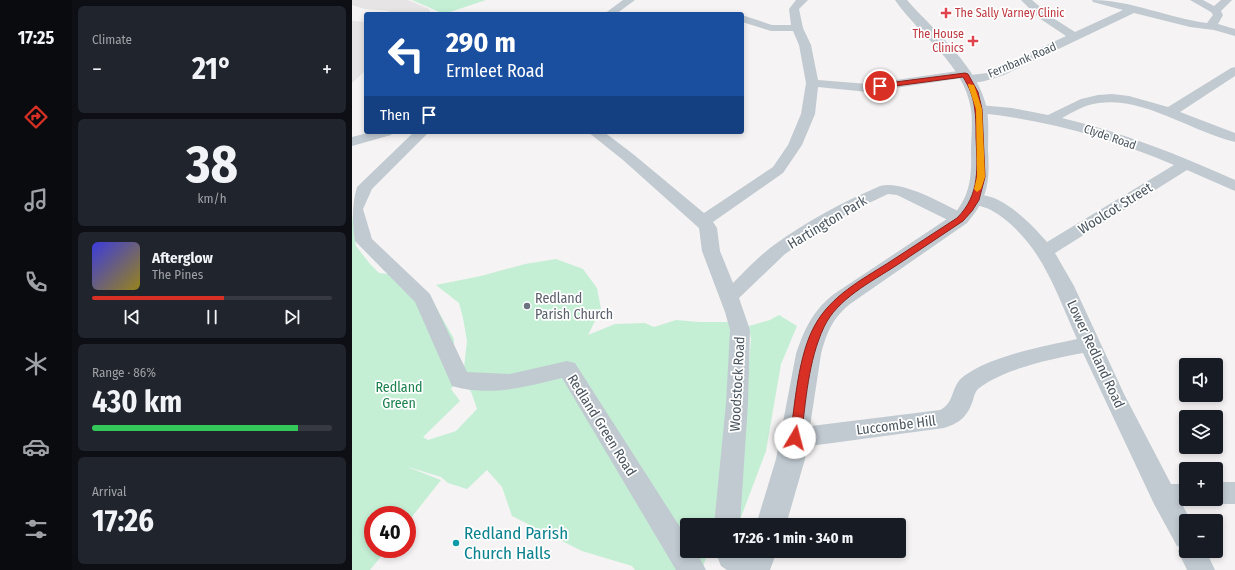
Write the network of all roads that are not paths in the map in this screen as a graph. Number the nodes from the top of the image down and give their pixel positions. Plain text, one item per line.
1 (630, 0) edge
2 (803, 0) edge
3 (901, 0) edge
4 (1026, 0) edge
5 (1097, 0) edge
6 (1195, 0) edge
7 (1227, 0) edge
8 (1133, 9) junction
9 (1215, 10) junction
10 (612, 12) edge
11 (744, 19) edge
12 (797, 28) junction
13 (1215, 28) junction
14 (1235, 33) edge
15 (1075, 37) junction
16 (1235, 71) edge
17 (966, 77) junction
18 (812, 83) junction
19 (979, 109) junction
20 (1168, 113) junction
21 (1050, 119) junction
22 (379, 134) edge
23 (420, 134) edge
24 (599, 134) edge
25 (1235, 138) edge
26 (352, 142) edge
27 (1186, 164) junction
28 (1235, 186) edge
29 (975, 200) junction
30 (960, 219) junction
31 (703, 221) junction
32 (1045, 251) junction
33 (729, 297) junction
34 (1089, 344) junction
35 (795, 438) junction
36 (1223, 493) edge
37 (1235, 493) edge
38 (1175, 495) edge
39 (1180, 514) edge
40 (728, 518) edge
41 (773, 518) edge
42 (732, 558) edge
43 (758, 558) edge
44 (1195, 558) edge
45 (692, 570) edge
46 (750, 570) edge
47 (754, 570) edge
48 (1201, 570) edge

1 - 10 street
2 - 12 street
3 - 17 street
4 - 15 street, Fernbank Road
5 - 8 street
6 - 9 street
7 - 9 street
8 - 13 street
8 - 15 street, Fernbank Road
9 - 13 street
11 - 12 street
12 - 18 street
13 - 14 street
15 - 17 street, Fernbank Road
16 - 20 street
17 - 18 street, Fernbank Road
17 - 19 street
18 - 31 street
19 - 21 street, Clyde Road
19 - 29 street
20 - 21 street
20 - 25 street
21 - 27 street, Clyde Road
22 - 26 street
23 - 45 street, Redland Green Road
24 - 31 street
27 - 28 street, Clyde Road
27 - 32 street, Woolcot Street
29 - 30 street
29 - 32 street, Lower Redland Road
30 - 33 street, Hartington Park
30 - 35 street
31 - 33 street, Woodstock Road
32 - 34 street, Lower Redland Road
33 - 40 street, Woodstock Road
34 - 35 street, Luccombe Hill
34 - 38 street, Lower Redland Road
35 - 41 street
36 - 37 street
38 - 39 street, Lower Redland Road
42 - 46 street
43 - 47 street
44 - 48 street

